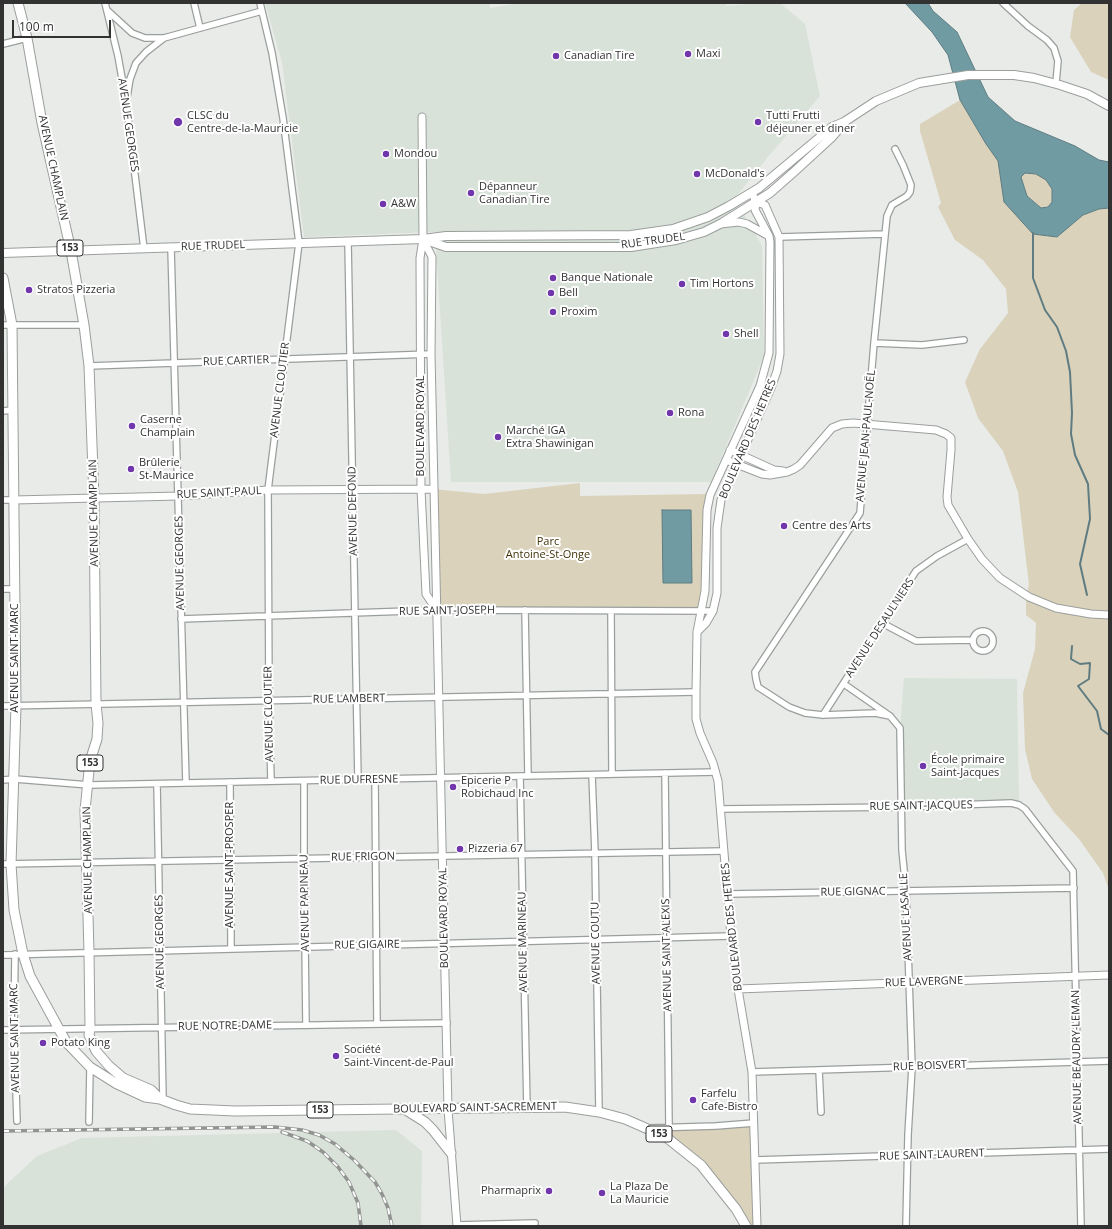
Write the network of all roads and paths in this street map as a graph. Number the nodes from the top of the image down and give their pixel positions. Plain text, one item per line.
1 (18, 3) edge
2 (105, 3) edge
3 (194, 3) edge
4 (260, 3) edge
5 (1003, 3) edge
6 (108, 10) junction
7 (262, 11) junction
8 (200, 28) junction
9 (27, 38) junction
10 (164, 38) junction
11 (3, 44) edge
12 (1056, 83) junction
13 (126, 101) junction
14 (1109, 106) edge
15 (422, 117) dead end
16 (844, 122) junction
17 (895, 149) dead end
18 (752, 193) junction
19 (756, 202) junction
20 (720, 224) junction
21 (884, 234) junction
22 (769, 236) junction
23 (779, 237) junction
24 (423, 239) junction
25 (348, 242) junction
26 (299, 243) junction
27 (171, 248) junction
28 (144, 249) junction
29 (71, 251) junction
30 (3, 253) edge
31 (3, 278) edge
32 (4, 291) edge
33 (8, 325) edge
34 (84, 325) junction
35 (964, 340) dead end
36 (874, 343) junction
37 (420, 354) junction
38 (431, 354) junction
39 (350, 357) junction
40 (284, 359) junction
41 (175, 363) junction
42 (89, 366) junction
43 (13, 410) junction
44 (3, 411) edge
45 (867, 424) junction
46 (730, 450) junction
47 (741, 455) junction
48 (726, 460) junction
49 (737, 465) junction
50 (787, 472) junction
51 (421, 489) junction
52 (434, 489) junction
53 (268, 490) junction
54 (352, 490) junction
55 (179, 496) junction
56 (94, 498) junction
57 (3, 500) edge
58 (14, 500) junction
59 (968, 539) junction
60 (3, 589) edge
61 (15, 589) junction
62 (437, 610) junction
63 (525, 610) junction
64 (611, 611) junction
65 (702, 611) junction
66 (713, 611) junction
67 (355, 613) junction
68 (1109, 615) edge
69 (269, 616) junction
70 (181, 619) junction
71 (882, 623) junction
72 (698, 632) junction
73 (972, 640) dead end
74 (844, 684) junction
75 (696, 692) junction
76 (612, 693) junction
77 (527, 695) junction
78 (439, 697) junction
79 (357, 699) junction
80 (269, 700) junction
81 (184, 702) junction
82 (96, 704) junction
83 (3, 706) edge
84 (16, 706) junction
85 (823, 715) junction
86 (890, 716) junction
87 (716, 772) junction
88 (665, 773) junction
89 (612, 774) junction
90 (592, 775) junction
91 (520, 776) junction
92 (528, 776) junction
93 (441, 778) junction
94 (15, 779) junction
95 (375, 779) junction
96 (3, 780) edge
97 (358, 780) junction
98 (270, 781) junction
99 (304, 781) junction
100 (230, 782) junction
101 (186, 783) junction
102 (157, 784) junction
103 (89, 785) junction
104 (901, 807) junction
105 (720, 809) junction
106 (723, 851) junction
107 (666, 852) junction
108 (595, 853) junction
109 (522, 854) junction
110 (443, 856) junction
111 (376, 857) junction
112 (304, 858) junction
113 (230, 860) junction
114 (159, 861) junction
115 (87, 862) junction
116 (7, 864) edge
117 (1074, 888) junction
118 (906, 890) junction
119 (728, 894) junction
120 (731, 936) junction
121 (667, 937) junction
122 (596, 939) junction
123 (523, 941) junction
124 (445, 943) junction
125 (377, 945) junction
126 (305, 947) junction
127 (231, 949) junction
128 (160, 950) junction
129 (89, 952) junction
130 (3, 954) edge
131 (19, 954) junction
132 (1109, 975) edge
133 (1075, 976) junction
134 (909, 982) junction
135 (738, 989) junction
136 (447, 1023) junction
137 (377, 1024) junction
138 (306, 1025) junction
139 (162, 1027) junction
140 (90, 1028) junction
141 (59, 1029) junction
142 (3, 1030) edge
143 (14, 1030) junction
144 (1109, 1061) edge
145 (1077, 1062) junction
146 (90, 1067) junction
147 (912, 1067) junction
148 (819, 1070) junction
149 (752, 1072) junction
150 (161, 1099) junction
151 (527, 1108) junction
152 (448, 1109) junction
153 (405, 1110) junction
154 (599, 1112) junction
155 (821, 1112) dead end
156 (17, 1121) dead end
157 (89, 1122) dead end
158 (754, 1123) junction
159 (669, 1127) junction
160 (646, 1128) junction
161 (666, 1137) junction
162 (1109, 1149) edge
163 (1079, 1150) junction
164 (451, 1153) junction
165 (908, 1156) junction
166 (755, 1160) junction
167 (535, 1223) dead end
168 (457, 1226) edge
169 (746, 1226) edge
170 (757, 1226) edge
171 (906, 1226) edge
172 (1081, 1226) edge

1 - 9 main road, AVENUE CHAMPLAIN / 153
2 - 6 street, AVENUE GEORGES
3 - 8 street
4 - 7 street, AVENUE CLOUTIER
5 - 12 street
6 - 10 street
6 - 13 street, AVENUE GEORGES
7 - 8 street
7 - 26 street, AVENUE CLOUTIER
8 - 10 street
9 - 11 street
9 - 29 main road, AVENUE CHAMPLAIN / 153
10 - 13 street
12 - 14 main road
12 - 16 main road, RUE TRUDEL
13 - 28 street, AVENUE GEORGES
15 - 24 street, BOULEVARD ROYAL
16 - 18 main road, RUE TRUDEL
16 - 19 main road, RUE TRUDEL
17 - 21 street, AVENUE JEAN-PAUL-NOËL
18 - 19 street, BOULEVARD DES HETRES
18 - 24 main road, RUE TRUDEL
19 - 20 main road, RUE TRUDEL
19 - 22 street, BOULEVARD DES HETRES
19 - 23 street, BOULEVARD DES HETRES
20 - 22 street
20 - 24 main road, RUE TRUDEL
21 - 23 street
21 - 36 street, AVENUE JEAN-PAUL-NOËL
22 - 46 street, BOULEVARD DES HETRES
23 - 47 street, BOULEVARD DES HETRES
24 - 25 main road, RUE TRUDEL
24 - 37 street, BOULEVARD ROYAL
24 - 38 street, BOULEVARD ROYAL
25 - 26 main road, RUE TRUDEL
25 - 39 street, AVENUE DEFOND
26 - 27 main road, RUE TRUDEL
26 - 40 street, AVENUE CLOUTIER
27 - 28 main road, RUE TRUDEL
27 - 41 street, AVENUE GEORGES
28 - 29 main road, RUE TRUDEL
29 - 30 main road, RUE TRUDEL
29 - 34 main road, AVENUE CHAMPLAIN / 153
31 - 32 main road, AVENUE SAINT-MARC / 153
32 - 33 main road, AVENUE SAINT-MARC / 153
33 - 34 street
33 - 43 main road, AVENUE SAINT-MARC / 153
34 - 42 main road, AVENUE CHAMPLAIN / 153
35 - 36 street
36 - 45 street, AVENUE JEAN-PAUL-NOËL
37 - 38 street, RUE CARTIER
37 - 39 street, RUE CARTIER
37 - 51 street, BOULEVARD ROYAL
38 - 52 street, BOULEVARD ROYAL
39 - 40 street, RUE CARTIER
39 - 54 street, AVENUE DEFOND
40 - 41 street, RUE CARTIER
40 - 53 street, AVENUE CLOUTIER
41 - 42 street, RUE CARTIER
41 - 55 street, AVENUE GEORGES
42 - 56 main road, AVENUE CHAMPLAIN / 153
43 - 44 street
43 - 58 main road, AVENUE SAINT-MARC / 153
45 - 50 street
45 - 59 street
45 - 85 street, AVENUE JEAN-PAUL-NOËL
46 - 47 street
46 - 48 street, BOULEVARD DES HETRES
47 - 49 street, BOULEVARD DES HETRES
47 - 50 street
48 - 49 street
48 - 65 street, BOULEVARD DES HETRES
49 - 50 street
49 - 66 street, BOULEVARD DES HETRES
51 - 52 street, RUE SAINT-PAUL
51 - 54 street, RUE SAINT-PAUL
51 - 62 street, BOULEVARD ROYAL
52 - 62 street, BOULEVARD ROYAL
53 - 54 street, RUE SAINT-PAUL
53 - 55 street, RUE SAINT-PAUL
53 - 69 street, AVENUE CLOUTIER
54 - 67 street, AVENUE DEFOND
55 - 56 street, RUE SAINT-PAUL
55 - 70 street, AVENUE GEORGES
56 - 58 street, RUE SAINT-PAUL
56 - 82 main road, AVENUE CHAMPLAIN / 153
57 - 58 street, RUE SAINT-PAUL
58 - 61 main road, AVENUE SAINT-MARC / 153
59 - 68 street
59 - 71 street, AVENUE DESAULNIERS
60 - 61 street
61 - 84 main road, AVENUE SAINT-MARC / 153
62 - 63 street, RUE SAINT-JOSEPH
62 - 67 street, RUE SAINT-JOSEPH
62 - 78 street, BOULEVARD ROYAL
63 - 64 street, RUE SAINT-JOSEPH
63 - 77 street
64 - 65 street, RUE SAINT-JOSEPH
64 - 76 street
65 - 66 street, RUE SAINT-JOSEPH
65 - 72 street, BOULEVARD DES HETRES
66 - 72 street, BOULEVARD DES HETRES
67 - 69 street, RUE SAINT-JOSEPH
67 - 79 street, AVENUE DEFOND
69 - 70 street, RUE SAINT-JOSEPH
69 - 80 street, AVENUE CLOUTIER
70 - 81 street, AVENUE GEORGES
71 - 73 street
71 - 74 street, AVENUE DESAULNIERS
72 - 75 street, BOULEVARD DES HETRES
74 - 85 street, AVENUE DESAULNIERS
74 - 86 street, AVENUE LASALLE
75 - 76 street, RUE LAMBERT
75 - 87 street, BOULEVARD DES HETRES
76 - 77 street, RUE LAMBERT
76 - 89 street
77 - 78 street, RUE LAMBERT
77 - 92 street
78 - 79 street, RUE LAMBERT
78 - 93 street, BOULEVARD ROYAL
79 - 80 street, RUE LAMBERT
79 - 97 street, AVENUE DEFOND
80 - 81 street, RUE LAMBERT
80 - 98 street, AVENUE CLOUTIER
81 - 82 street, RUE LAMBERT
81 - 101 street, AVENUE GEORGES
82 - 84 street, RUE LAMBERT
82 - 103 main road, AVENUE CHAMPLAIN / 153
83 - 84 street, RUE LAMBERT
84 - 94 main road, AVENUE SAINT-MARC / 153
85 - 86 street, AVENUE JEAN-PAUL-NOËL
86 - 104 street, AVENUE LASALLE
87 - 88 street, RUE DUFRESNE
87 - 105 street, BOULEVARD DES HETRES
88 - 89 street, RUE DUFRESNE
88 - 107 street, AVENUE SAINT-ALEXIS
89 - 90 street, RUE DUFRESNE
90 - 92 street, RUE DUFRESNE
90 - 108 street, AVENUE COUTU
91 - 92 street, RUE DUFRESNE
91 - 93 street, RUE DUFRESNE
91 - 109 street, AVENUE MARINEAU
93 - 95 street, RUE DUFRESNE
93 - 110 street, BOULEVARD ROYAL
94 - 96 street, RUE DUFRESNE
94 - 103 street, RUE DUFRESNE
94 - 116 main road, AVENUE SAINT-MARC / 153
95 - 97 street, RUE DUFRESNE
95 - 111 street
97 - 99 street, RUE DUFRESNE
98 - 99 street, RUE DUFRESNE
98 - 100 street, RUE DUFRESNE
99 - 112 street, AVENUE PAPINEAU
100 - 101 street, RUE DUFRESNE
100 - 113 street, AVENUE SAINT-PROSPER
101 - 102 street, RUE DUFRESNE
102 - 103 street, RUE DUFRESNE
102 - 114 street, AVENUE GEORGES
103 - 115 main road, AVENUE CHAMPLAIN / 153
104 - 105 street, RUE SAINT-JACQUES
104 - 117 street, RUE SAINT-JACQUES
104 - 118 street, AVENUE LASALLE
105 - 106 street, BOULEVARD DES HETRES
106 - 107 street, RUE FRIGON
106 - 119 street, BOULEVARD DES HETRES
107 - 108 street, RUE FRIGON
107 - 121 street, AVENUE SAINT-ALEXIS
108 - 109 street, RUE FRIGON
108 - 122 street, AVENUE COUTU
109 - 110 street, RUE FRIGON
109 - 123 street, AVENUE MARINEAU
110 - 111 street, RUE FRIGON
110 - 124 street, BOULEVARD ROYAL
111 - 112 street, RUE FRIGON
111 - 125 street
112 - 113 street, RUE FRIGON
112 - 126 street, AVENUE PAPINEAU
113 - 114 street, RUE FRIGON
113 - 127 street, AVENUE SAINT-PROSPER
114 - 115 street, RUE FRIGON
114 - 128 street, AVENUE GEORGES
115 - 116 street, RUE FRIGON
115 - 129 main road, AVENUE CHAMPLAIN / 153
116 - 131 main road, AVENUE SAINT-MARC / 153
117 - 118 street, RUE GIGNAC
117 - 133 street, AVENUE BEAUDRY-LEMAN
118 - 119 street, RUE GIGNAC
118 - 134 street, AVENUE LASALLE
119 - 120 street, BOULEVARD DES HETRES
120 - 121 street, RUE GIGAIRE
120 - 135 street, BOULEVARD DES HETRES
121 - 122 street, RUE GIGAIRE
121 - 159 street, AVENUE SAINT-ALEXIS
122 - 123 street, RUE GIGAIRE
122 - 154 street, AVENUE COUTU
123 - 124 street, RUE GIGAIRE
123 - 151 street, AVENUE MARINEAU
124 - 125 street, RUE GIGAIRE
124 - 136 street, BOULEVARD ROYAL
125 - 126 street, RUE GIGAIRE
125 - 137 street
126 - 127 street, RUE GIGAIRE
126 - 138 street, AVENUE PAPINEAU
127 - 128 street, RUE GIGAIRE
128 - 129 street, RUE GIGAIRE
128 - 139 street, AVENUE GEORGES
129 - 131 street, RUE GIGAIRE
129 - 140 main road, AVENUE CHAMPLAIN / 153
130 - 131 street, RUE GIGAIRE
131 - 141 main road, AVENUE SAINT-MARC / 153
131 - 143 street, AVENUE SAINT-MARC
132 - 133 street, RUE LAVERGNE
133 - 134 street, RUE LAVERGNE
133 - 145 street, AVENUE BEAUDRY-LEMAN
134 - 135 street, RUE LAVERGNE
134 - 147 street, AVENUE LASALLE
135 - 149 street, BOULEVARD DES HETRES
136 - 137 street, RUE NOTRE-DAME
136 - 152 street, BOULEVARD ROYAL
137 - 138 street, RUE NOTRE-DAME
138 - 139 street, RUE NOTRE-DAME
139 - 140 street, RUE NOTRE-DAME
139 - 150 street, AVENUE GEORGES
140 - 141 street, RUE NOTRE-DAME
140 - 150 main road, BOULEVARD SAINT-SACREMENT / 153
141 - 143 street, RUE NOTRE-DAME
141 - 146 main road, BOULEVARD SAINT-SACREMENT / 153
142 - 143 street, RUE NOTRE-DAME
143 - 156 street, AVENUE SAINT-MARC
144 - 145 street, RUE BOISVERT
145 - 147 street, RUE BOISVERT
145 - 163 street, AVENUE BEAUDRY-LEMAN
146 - 150 main road, BOULEVARD SAINT-SACREMENT / 153
146 - 157 street
147 - 148 street, RUE BOISVERT
147 - 165 street, AVENUE LASALLE
148 - 149 street, RUE BOISVERT
148 - 155 street
149 - 158 street, BOULEVARD DES HETRES
150 - 153 main road, BOULEVARD SAINT-SACREMENT / 153
151 - 152 main road, BOULEVARD SAINT-SACREMENT / 153
151 - 154 main road, BOULEVARD SAINT-SACREMENT / 153
152 - 153 main road, BOULEVARD SAINT-SACREMENT / 153
152 - 164 street, BOULEVARD ROYAL
153 - 164 main road
154 - 160 main road, BOULEVARD SAINT-SACREMENT / 153
158 - 159 street
158 - 166 street, BOULEVARD DES HETRES
159 - 160 street
159 - 161 street, AVENUE SAINT-ALEXIS
160 - 161 main road, BOULEVARD SAINT-SACREMENT / 153
161 - 169 main road, BOULEVARD SAINT-SACREMENT / 153
162 - 163 street, RUE SAINT-LAURENT
163 - 165 street, RUE SAINT-LAURENT
163 - 172 street, AVENUE BEAUDRY-LEMAN
164 - 168 street, BOULEVARD ROYAL
165 - 166 street, RUE SAINT-LAURENT
165 - 171 street, AVENUE LASALLE
166 - 170 street, BOULEVARD DES HETRES
167 - 168 street

